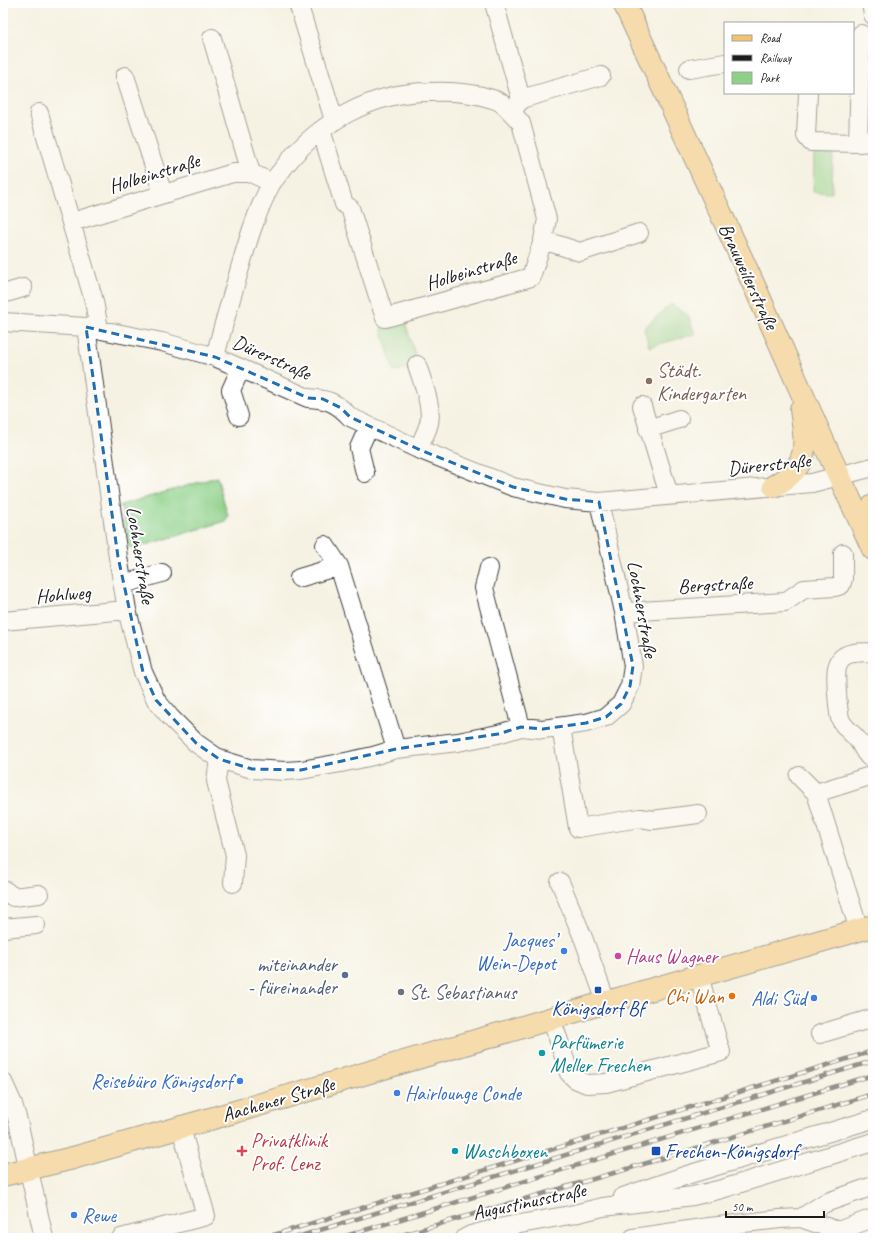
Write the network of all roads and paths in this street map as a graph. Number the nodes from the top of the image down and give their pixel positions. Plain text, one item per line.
1 (298, 3) edge
2 (494, 3) edge
3 (624, 3) edge
4 (871, 3) edge
5 (873, 15) edge
6 (862, 34) edge
7 (212, 38) dead end
8 (724, 63) edge
9 (689, 69) dead end
10 (125, 76) dead end
11 (601, 76) dead end
12 (808, 94) edge
13 (516, 105) junction
14 (39, 113) dead end
15 (327, 125) junction
16 (866, 143) edge
17 (251, 172) junction
18 (272, 183) junction
19 (163, 194) junction
20 (72, 222) junction
21 (639, 233) dead end
22 (543, 240) junction
23 (23, 288) dead end
24 (3, 294) edge
25 (3, 322) edge
26 (93, 328) junction
27 (215, 357) junction
28 (417, 365) dead end
29 (240, 368) junction
30 (796, 379) junction
31 (642, 406) dead end
32 (239, 416) dead end
33 (679, 419) dead end
34 (369, 426) junction
35 (648, 429) junction
36 (418, 449) junction
37 (873, 467) edge
38 (366, 473) dead end
39 (839, 476) junction
40 (774, 486) junction
41 (669, 495) junction
42 (599, 502) junction
43 (873, 506) edge
44 (873, 519) edge
45 (325, 544) dead end
46 (873, 549) edge
47 (843, 554) dead end
48 (339, 566) junction
49 (489, 568) dead end
50 (162, 573) dead end
51 (299, 578) dead end
52 (123, 584) junction
53 (127, 610) junction
54 (624, 612) junction
55 (3, 621) edge
56 (853, 644) dead end
57 (873, 644) edge
58 (873, 652) edge
59 (520, 727) junction
60 (561, 727) junction
61 (396, 749) junction
62 (873, 756) edge
63 (218, 759) junction
64 (873, 775) edge
65 (799, 776) dead end
66 (816, 792) junction
67 (698, 814) dead end
68 (560, 882) dead end
69 (232, 883) dead end
70 (3, 891) edge
71 (39, 894) dead end
72 (36, 925) dead end
73 (3, 928) edge
74 (866, 928) edge
75 (699, 976) junction
76 (606, 1002) junction
77 (873, 1018) edge
78 (551, 1019) junction
79 (820, 1034) dead end
80 (3, 1082) edge
81 (873, 1119) edge
82 (181, 1128) junction
83 (873, 1142) edge
84 (29, 1169) junction
85 (3, 1175) edge
86 (873, 1186) edge
87 (603, 1207) junction
88 (801, 1218) junction
89 (873, 1218) edge
90 (44, 1238) edge
91 (121, 1238) edge
92 (465, 1238) edge
93 (633, 1238) edge

1 - 15 street, Holbeinstraße
2 - 13 street, Holbeinstraße
3 - 30 main road, Brauweilerstraße
4 - 5 street
6 - 16 street
7 - 17 street
8 - 9 street
10 - 19 street
11 - 13 street
12 - 16 street
13 - 15 street, Holbeinstraße
13 - 22 street, Holbeinstraße
14 - 20 street
15 - 18 street, Holbeinstraße
15 - 22 street, Holbeinstraße
17 - 18 street
17 - 19 street, Holbeinstraße
18 - 27 street, Holbeinstraße
19 - 20 street, Holbeinstraße
20 - 26 street
21 - 22 street
23 - 24 street
25 - 26 street, Dürerstraße
26 - 27 street, Dürerstraße
26 - 52 street, Lochnerstraße
27 - 29 street, Dürerstraße
28 - 36 street
29 - 32 street
29 - 34 street, Dürerstraße
30 - 39 main road, Brauweilerstraße
30 - 40 main road
31 - 35 street
33 - 35 street
34 - 36 street, Dürerstraße
34 - 38 street
35 - 41 street
36 - 42 street, Dürerstraße
37 - 39 street, Dürerstraße
39 - 40 street, Dürerstraße
39 - 46 main road, Brauweilerstraße
40 - 41 street, Dürerstraße
41 - 42 street, Dürerstraße
42 - 54 street, Lochnerstraße
43 - 44 main road
45 - 48 street
47 - 54 street, Bergstraße
48 - 51 street
48 - 61 street
49 - 59 street
50 - 52 street
52 - 53 street, Lochnerstraße
53 - 55 street, Hohlweg
53 - 63 street, Lochnerstraße
54 - 60 street, Lochnerstraße
56 - 57 street
58 - 62 street
59 - 60 street, Lochnerstraße
59 - 61 street, Lochnerstraße
60 - 67 street
61 - 63 street, Lochnerstraße
63 - 69 street
64 - 66 street
65 - 66 street
66 - 74 street
68 - 76 street
70 - 71 street
72 - 73 street
74 - 75 main road, Aachener Straße
75 - 76 main road, Aachener Straße
75 - 78 street
76 - 78 main road, Aachener Straße
77 - 79 street
78 - 82 main road, Aachener Straße
80 - 84 street
81 - 87 street, Augustinusstraße
82 - 84 main road, Aachener Straße
82 - 91 street
83 - 87 street, Augustinusstraße
84 - 85 main road, Aachener Straße
84 - 90 street
86 - 88 street
87 - 92 street, Augustinusstraße
88 - 89 street
88 - 93 street

